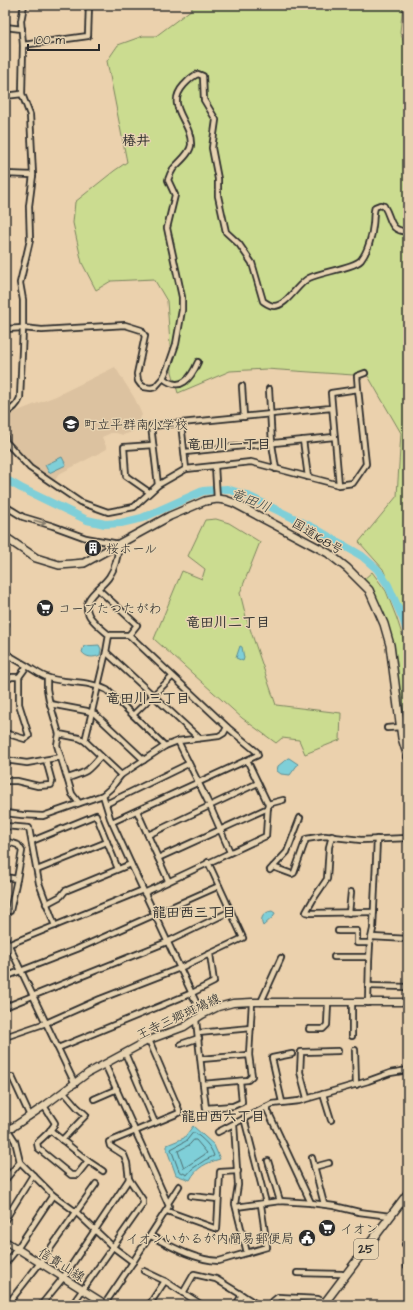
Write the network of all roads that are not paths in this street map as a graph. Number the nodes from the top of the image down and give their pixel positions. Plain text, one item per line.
1 (24, 5) edge
2 (89, 5) edge
3 (5, 27) edge
4 (22, 30) junction
5 (23, 45) junction
6 (22, 94) junction
7 (5, 96) edge
8 (5, 174) edge
9 (33, 175) junction
10 (408, 232) edge
11 (23, 328) junction
12 (5, 329) edge
13 (198, 362) dead end
14 (365, 373) dead end
15 (164, 378) junction
16 (242, 386) dead end
17 (269, 389) dead end
18 (358, 389) junction
19 (331, 408) junction
20 (5, 413) edge
21 (270, 414) junction
22 (244, 417) junction
23 (182, 423) junction
24 (5, 436) edge
25 (334, 436) junction
26 (303, 440) junction
27 (272, 444) junction
28 (153, 445) junction
29 (185, 452) junction
30 (215, 466) junction
31 (186, 468) junction
32 (276, 469) junction
33 (308, 477) junction
34 (158, 485) junction
35 (339, 485) junction
36 (149, 492) junction
37 (217, 496) junction
38 (5, 506) edge
39 (5, 537) edge
40 (119, 544) junction
41 (98, 589) junction
42 (109, 635) junction
43 (129, 635) junction
44 (106, 652) junction
45 (5, 653) edge
46 (27, 666) junction
47 (19, 677) junction
48 (172, 677) junction
49 (47, 678) junction
50 (5, 680) edge
51 (99, 686) junction
52 (154, 695) junction
53 (50, 704) junction
54 (92, 713) junction
55 (133, 715) junction
56 (227, 727) junction
57 (401, 727) junction
58 (387, 728) dead end
59 (5, 733) edge
60 (60, 734) junction
61 (199, 738) junction
62 (85, 741) junction
63 (178, 741) junction
64 (165, 746) junction
65 (408, 756) edge
66 (61, 757) junction
67 (100, 757) junction
68 (5, 760) edge
69 (46, 760) junction
70 (144, 760) junction
71 (247, 760) junction
72 (188, 764) junction
73 (121, 775) junction
74 (68, 778) junction
75 (5, 781) edge
76 (198, 783) junction
77 (258, 783) junction
78 (103, 794) junction
79 (283, 800) dead end
80 (79, 803) junction
81 (106, 804) junction
82 (210, 806) junction
83 (268, 806) junction
84 (137, 811) junction
85 (5, 813) edge
86 (300, 818) dead end
87 (112, 822) junction
88 (5, 826) edge
89 (221, 830) junction
90 (148, 835) junction
91 (332, 836) junction
92 (408, 838) edge
93 (377, 840) junction
94 (5, 841) edge
95 (32, 841) junction
96 (107, 842) junction
97 (230, 852) junction
98 (158, 858) junction
99 (208, 862) junction
100 (131, 864) junction
101 (37, 870) junction
102 (118, 870) junction
103 (5, 876) edge
104 (17, 879) junction
105 (168, 880) junction
106 (219, 886) junction
107 (144, 891) junction
108 (351, 892) dead end
109 (46, 904) junction
110 (5, 906) edge
111 (231, 911) junction
112 (374, 912) junction
113 (349, 913) junction
114 (155, 915) junction
115 (55, 926) junction
116 (338, 931) dead end
117 (372, 936) junction
118 (5, 937) edge
119 (408, 939) edge
120 (167, 942) junction
121 (370, 943) junction
122 (7, 946) edge
123 (210, 954) junction
124 (334, 957) dead end
125 (369, 957) junction
126 (281, 958) dead end
127 (180, 968) junction
128 (21, 971) junction
129 (5, 977) edge
130 (368, 986) junction
131 (408, 987) edge
132 (192, 993) junction
133 (33, 996) junction
134 (252, 1002) junction
135 (261, 1002) junction
136 (408, 1002) edge
137 (328, 1003) junction
138 (352, 1003) junction
139 (368, 1003) junction
140 (5, 1007) edge
141 (202, 1015) junction
142 (196, 1020) junction
143 (46, 1023) junction
144 (251, 1028) junction
145 (309, 1029) dead end
146 (198, 1036) junction
147 (352, 1036) dead end
148 (5, 1037) edge
149 (149, 1040) junction
150 (181, 1044) dead end
151 (58, 1048) junction
152 (355, 1050) dead end
153 (338, 1051) dead end
154 (125, 1053) junction
155 (249, 1054) junction
156 (292, 1054) dead end
157 (201, 1059) junction
158 (106, 1064) junction
159 (408, 1070) edge
160 (5, 1078) edge
161 (240, 1081) junction
162 (75, 1084) junction
163 (203, 1084) junction
164 (356, 1085) junction
165 (117, 1089) junction
166 (64, 1092) junction
167 (323, 1094) junction
168 (308, 1098) junction
169 (94, 1099) dead end
170 (282, 1102) junction
171 (44, 1106) junction
172 (266, 1107) junction
173 (30, 1116) junction
174 (244, 1118) junction
175 (331, 1120) dead end
176 (155, 1123) junction
177 (234, 1124) junction
178 (6, 1127) edge
179 (50, 1130) junction
180 (136, 1132) junction
181 (218, 1132) dead end
182 (62, 1140) junction
183 (312, 1158) dead end
184 (88, 1161) junction
185 (268, 1161) dead end
186 (20, 1162) junction
187 (329, 1163) dead end
188 (314, 1167) junction
189 (103, 1171) dead end
190 (238, 1171) junction
191 (33, 1175) junction
192 (129, 1179) junction
193 (5, 1180) edge
194 (96, 1184) dead end
195 (179, 1186) dead end
196 (408, 1193) edge
197 (53, 1195) junction
198 (191, 1196) dead end
199 (218, 1199) junction
200 (280, 1201) junction
201 (168, 1203) junction
202 (266, 1203) junction
203 (311, 1203) junction
204 (324, 1204) junction
205 (261, 1205) junction
206 (236, 1207) junction
207 (167, 1211) junction
208 (76, 1212) junction
209 (390, 1216) junction
210 (5, 1220) edge
211 (95, 1230) junction
212 (150, 1236) junction
213 (244, 1239) junction
214 (233, 1240) dead end
215 (5, 1241) edge
216 (113, 1247) junction
217 (17, 1249) junction
218 (247, 1252) junction
219 (133, 1262) junction
220 (40, 1263) junction
221 (5, 1264) edge
222 (144, 1271) dead end
223 (297, 1273) dead end
224 (346, 1275) junction
225 (63, 1278) junction
226 (164, 1281) junction
227 (82, 1290) junction
228 (183, 1293) junction
229 (242, 1295) junction
230 (296, 1298) junction
231 (324, 1304) edge
232 (7, 1305) edge
233 (41, 1305) edge
234 (72, 1305) edge
235 (105, 1305) edge
236 (149, 1305) edge
237 (202, 1305) edge
238 (236, 1305) edge
239 (258, 1305) edge
240 (273, 1305) edge
241 (296, 1305) edge

1 - 4 street
2 - 5 street
3 - 4 street
4 - 5 street
5 - 6 street
6 - 7 street
6 - 9 street
8 - 9 street
9 - 11 street
10 - 15 street
11 - 12 street
11 - 15 street
11 - 20 street
13 - 15 street
14 - 18 street
16 - 22 street
17 - 21 street
18 - 19 street
18 - 35 street
19 - 21 street
19 - 25 street
21 - 22 street
21 - 27 street
22 - 23 street
23 - 28 street
23 - 29 street
24 - 36 street
25 - 26 street
25 - 35 street
26 - 27 street
26 - 33 street
27 - 29 street
27 - 32 street
28 - 34 street
28 - 36 street
29 - 31 street
30 - 31 street
30 - 32 street
30 - 37 street
31 - 34 street
32 - 33 street
33 - 35 street
34 - 36 street
37 - 40 highway, 国道168号
37 - 57 highway, 国道168号
38 -> 40 street
39 - 40 highway, 国道168号
40 - 41 street
41 - 42 street
41 - 43 street
42 - 43 street
42 - 44 street
43 - 48 street
44 - 51 street
44 - 52 street
45 - 46 street
46 - 47 street
46 - 49 street
47 - 50 street
47 - 59 street
48 - 52 street
48 - 56 street
49 - 51 street
49 - 53 street
51 - 54 street
51 - 55 street
52 - 55 street
52 - 61 street
53 - 54 street
53 - 60 street
54 - 62 street
54 - 70 street
55 - 64 street
56 - 61 street
56 - 71 street
57 - 58 street
57 - 65 highway, 国道168号
60 - 62 street
60 - 66 street
61 - 63 street
62 - 67 street
63 - 64 street
63 - 72 street
64 - 70 street
66 - 69 street
66 - 74 street
67 - 73 street
67 - 74 street
68 - 69 street
69 - 75 street
70 - 73 street
71 - 76 street
71 - 77 street
72 - 76 street
72 - 81 street
73 - 78 street
74 - 80 street
76 - 82 street
76 - 84 street
77 - 82 street
77 - 83 street
78 - 80 street
78 - 81 street
79 - 83 street
80 - 85 street
81 - 87 street
82 - 89 street
82 - 90 street
83 - 89 street
83 - 97 street
84 - 87 street
84 - 90 street
86 - 91 street
87 - 100 street
88 - 95 street
89 - 97 street
89 - 98 street
90 - 98 street
91 - 93 street
91 - 113 street
92 - 93 street
93 - 112 street
94 - 104 street
95 - 96 street
95 - 101 street
96 - 101 street
96 - 102 street
97 - 99 street
98 - 105 street
99 - 105 street
99 - 106 street
100 - 102 street
100 - 107 street
101 - 109 street
102 - 109 street
103 - 104 street
104 - 110 street
105 - 107 street
106 - 111 street
106 - 114 street
107 - 114 street
107 - 115 street
108 - 113 street
109 - 115 street
111 - 120 street
111 - 123 street
112 - 113 street
112 - 117 street
114 - 120 street
114 - 128 street
115 - 122 street
116 - 121 street
117 - 119 street
117 - 121 street
118 - 122 street
120 - 127 street
120 - 133 street
121 - 125 street
122 - 128 street
123 - 127 street
123 - 132 street
124 - 125 street
125 - 130 street
126 - 135 street
127 - 132 street
127 - 143 street
128 - 129 street
128 - 133 street
130 - 131 street
130 - 139 street
132 - 141 street
132 - 151 street
133 - 140 street
133 - 143 street
134 - 135 main road, 王寺三郷斑鳩線
134 - 141 main road, 王寺三郷斑鳩線
134 - 144 street
135 - 137 main road, 王寺三郷斑鳩線
136 - 139 main road, 王寺三郷斑鳩線
137 - 138 main road, 王寺三郷斑鳩線
137 - 145 street
138 - 139 main road, 王寺三郷斑鳩線
138 - 147 street
141 - 142 main road, 王寺三郷斑鳩線
142 - 146 street
142 - 149 main road, 王寺三郷斑鳩線
143 - 148 street
143 - 151 street
144 - 146 street
144 - 155 street
146 - 150 street
146 - 157 street
149 - 154 main road, 王寺三郷斑鳩線
149 - 176 street
151 - 162 street
152 - 164 street
153 - 168 street
154 - 158 main road, 王寺三郷斑鳩線
154 - 176 street
155 - 157 street
155 - 161 street
156 - 170 street
157 - 163 street
158 - 162 main road, 王寺三郷斑鳩線
158 - 165 street
159 - 164 street
160 - 173 street
161 - 163 street
161 - 163 street
162 - 166 main road, 王寺三郷斑鳩線
164 - 167 street
165 - 169 street
165 - 180 street
166 - 171 main road, 王寺三郷斑鳩線
166 - 182 street
167 - 168 street
167 - 175 street
168 - 170 street
170 - 172 street
171 - 173 main road, 王寺三郷斑鳩線
171 - 179 street
172 - 174 street
172 - 203 street
173 - 178 main road, 王寺三郷斑鳩線
174 - 177 street
174 - 202 street
176 - 180 street
177 - 181 street
177 - 190 street
178 - 186 street
179 - 182 street
179 - 184 street
180 - 192 street
180 - 201 street
182 - 184 street
183 - 188 street
184 - 189 street
185 - 200 street
186 - 191 street
186 - 193 street
187 - 188 street
188 - 204 street
190 - 199 street
190 - 206 street
191 - 197 street
191 - 210 street
192 - 211 street
192 - 216 street
194 - 208 street
195 - 201 street
196 - 209 highway, 25
197 - 208 street
197 - 217 street
198 - 199 street
199 - 207 street
200 - 202 street
200 - 203 street
201 - 207 street
202 - 205 street
203 - 204 street
204 - 209 street
205 - 206 street
205 - 218 street
206 - 213 street
207 - 212 street
208 - 211 street
208 - 220 street
209 - 224 highway, 25
211 - 216 street
211 - 225 street
212 - 218 street
212 - 219 street
213 - 214 street
213 - 218 street
215 - 217 main road, 信貴山線
216 - 219 street
216 - 227 street
217 - 220 main road, 信貴山線
217 - 221 street
219 - 235 street
220 - 225 main road, 信貴山線
220 - 232 street
222 - 226 street
223 - 224 street
224 - 231 highway, 25
225 - 227 main road, 信貴山線
225 - 233 street
226 - 228 street
226 - 236 street
227 - 234 street
227 - 235 main road, 信貴山線
228 - 229 street
228 - 237 street
229 - 238 street
229 - 239 street
230 - 231 street
230 - 240 street
230 - 241 street

